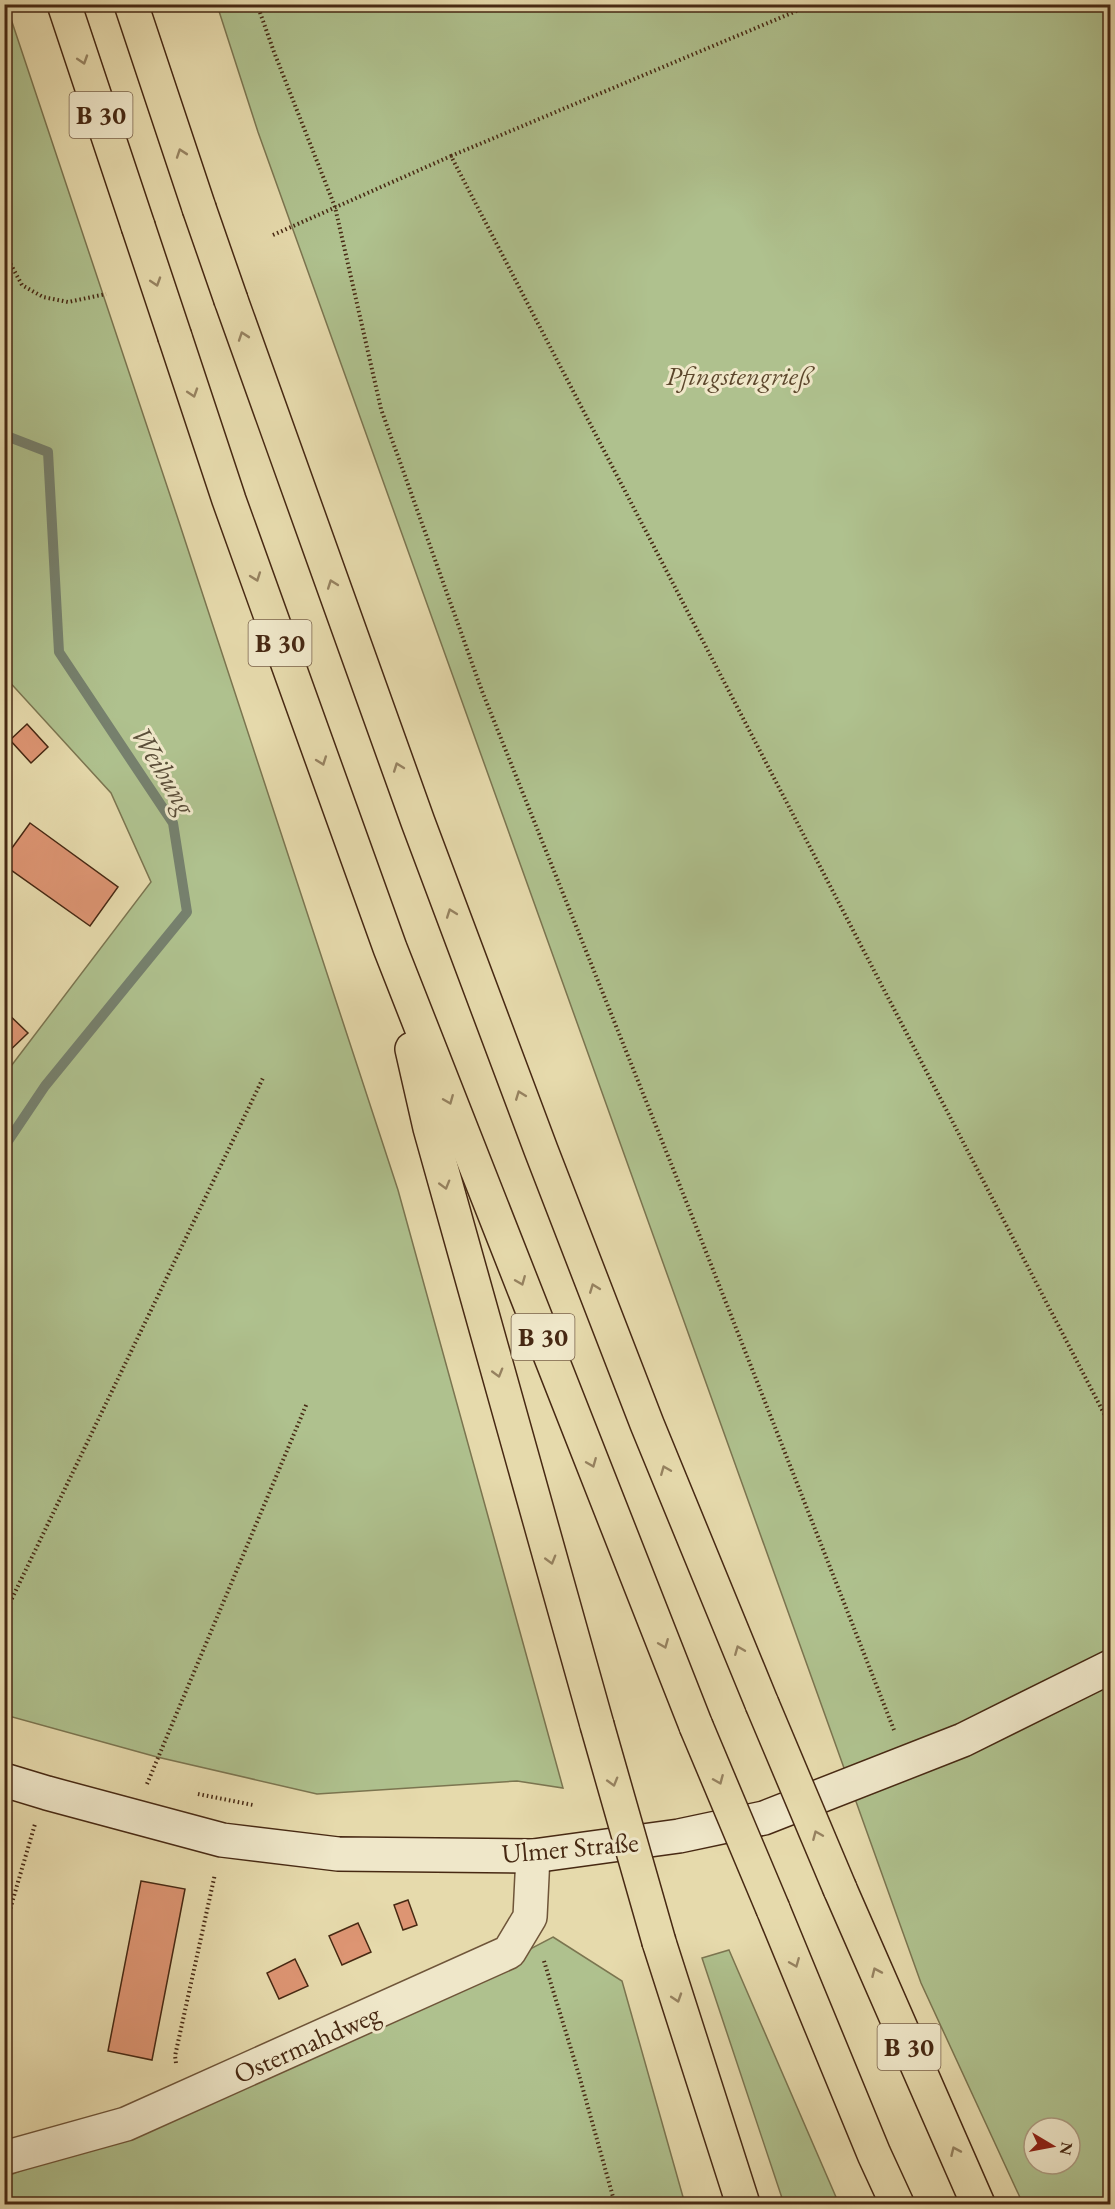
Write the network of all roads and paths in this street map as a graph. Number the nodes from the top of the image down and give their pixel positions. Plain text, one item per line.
1 (64, 4) edge
2 (130, 4) edge
3 (257, 4) edge
4 (813, 4) edge
5 (451, 156) junction
6 (335, 207) junction
7 (273, 235) dead end
8 (4, 252) edge
9 (106, 294) dead end
10 (390, 948) junction
11 (263, 1078) dead end
12 (307, 1403) dead end
13 (1110, 1425) edge
14 (4, 1615) edge
15 (1110, 1667) edge
16 (906, 1763) junction
17 (4, 1780) edge
18 (136, 1781) dead end
19 (147, 1784) junction
20 (158, 1786) dead end
21 (191, 1793) dead end
22 (258, 1806) dead end
23 (133, 1815) junction
24 (33, 1835) dead end
25 (533, 1856) junction
26 (215, 1875) dead end
27 (530, 1917) junction
28 (4, 1930) edge
29 (184, 2099) junction
30 (4, 2158) edge
31 (615, 2205) edge
32 (743, 2205) edge
33 (897, 2205) edge
34 (978, 2205) edge

1 -> 10 highway, B 30, bridge
34 -> 2 highway, B 30, bridge
3 - 6 path
4 - 5 path
5 - 6 path
5 - 13 path
6 - 7 path
6 - 16 path
8 - 9 path
10 -> 32 highway, bridge
10 -> 33 highway, B 30, bridge
11 - 14 path
12 - 19 path
15 - 16 main road, Ulmer Straße
16 - 25 main road, Ulmer Straße
17 - 23 main road, Ulmer Straße
18 - 19 path
19 - 20 path
19 - 23 path
21 - 22 path
23 - 25 main road, Ulmer Straße
24 - 28 path
25 - 27 main road, Ostermahdweg
26 - 29 path
27 - 29 main road, Ostermahdweg
27 - 31 path
29 - 30 main road, Ostermahdweg

